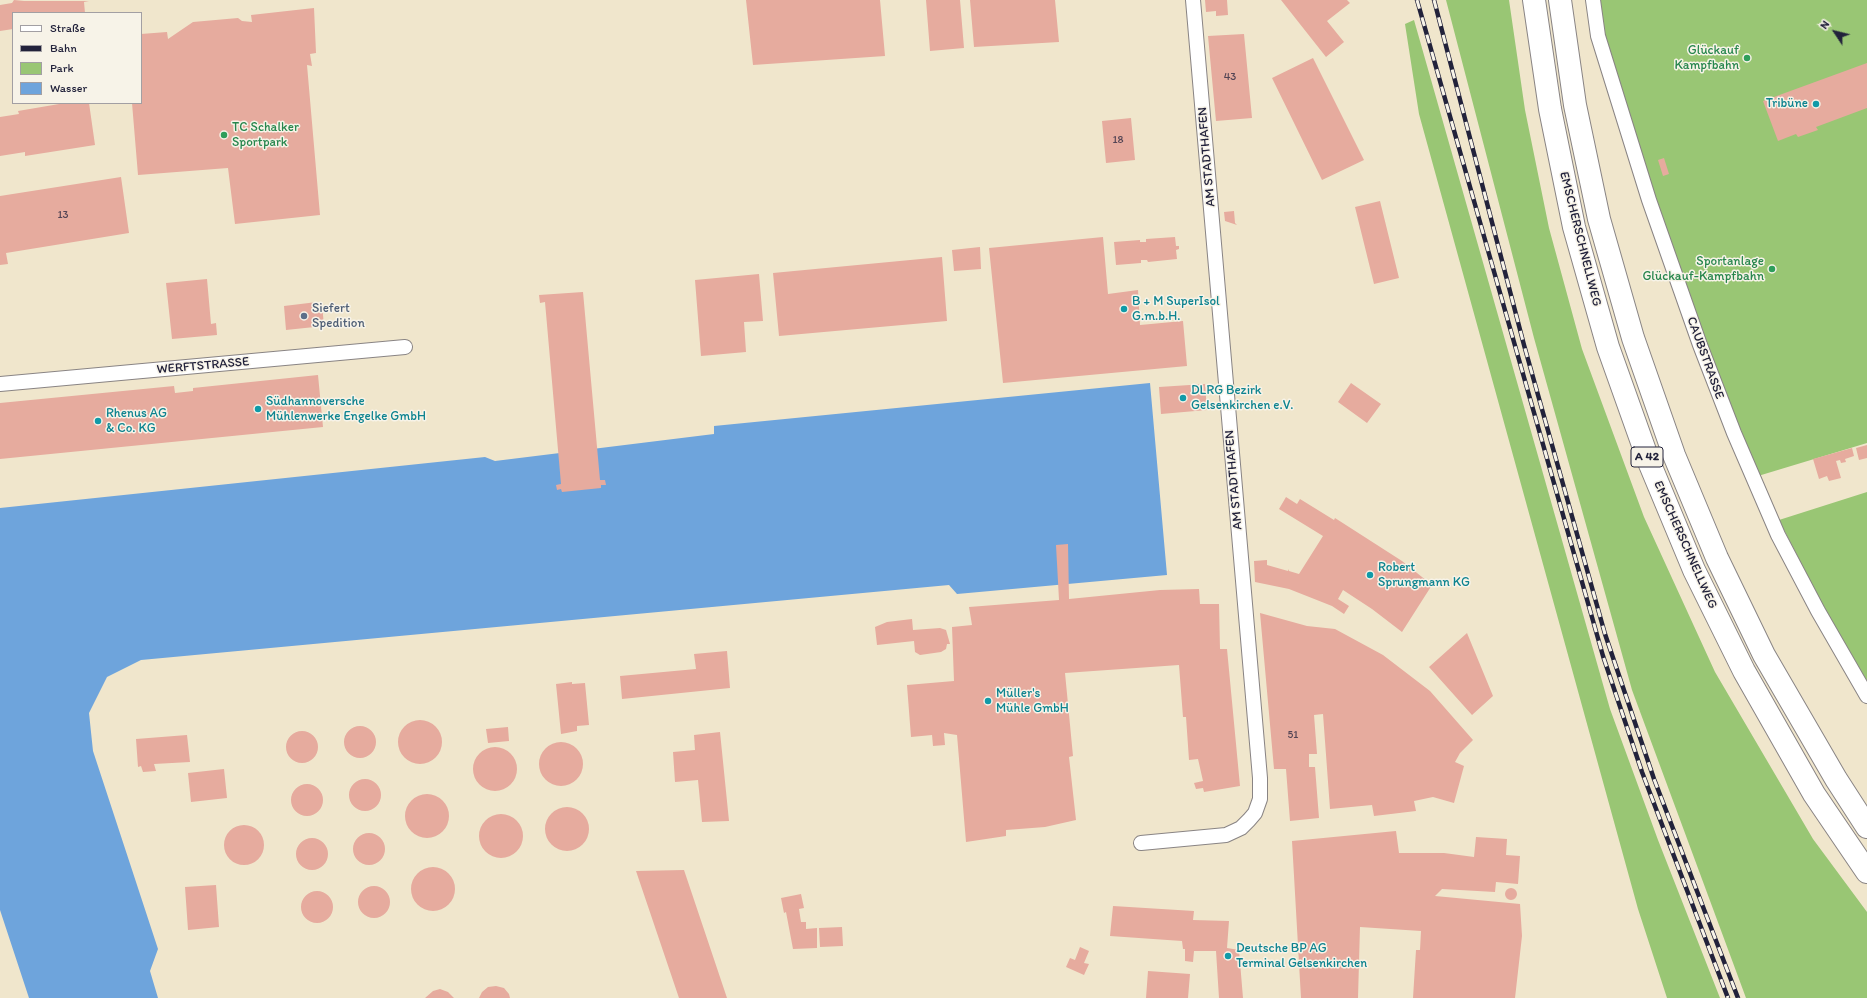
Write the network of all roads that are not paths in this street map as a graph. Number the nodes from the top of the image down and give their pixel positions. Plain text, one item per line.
1 (1193, 0) edge
2 (1534, 0) edge
3 (1560, 0) edge
4 (1594, 0) edge
5 (405, 348) dead end
6 (0, 384) edge
7 (1867, 696) edge
8 (1867, 827) edge
9 (1141, 843) dead end
10 (1867, 872) edge

1 - 9 street, AM STADTHAFEN
2 - 10 highway, EMSCHERSCHNELLWEG / A 42
3 - 8 highway, EMSCHERSCHNELLWEG / A 42
4 - 7 street, CAUBSTRASSE
5 - 6 street, WERFTSTRASSE

